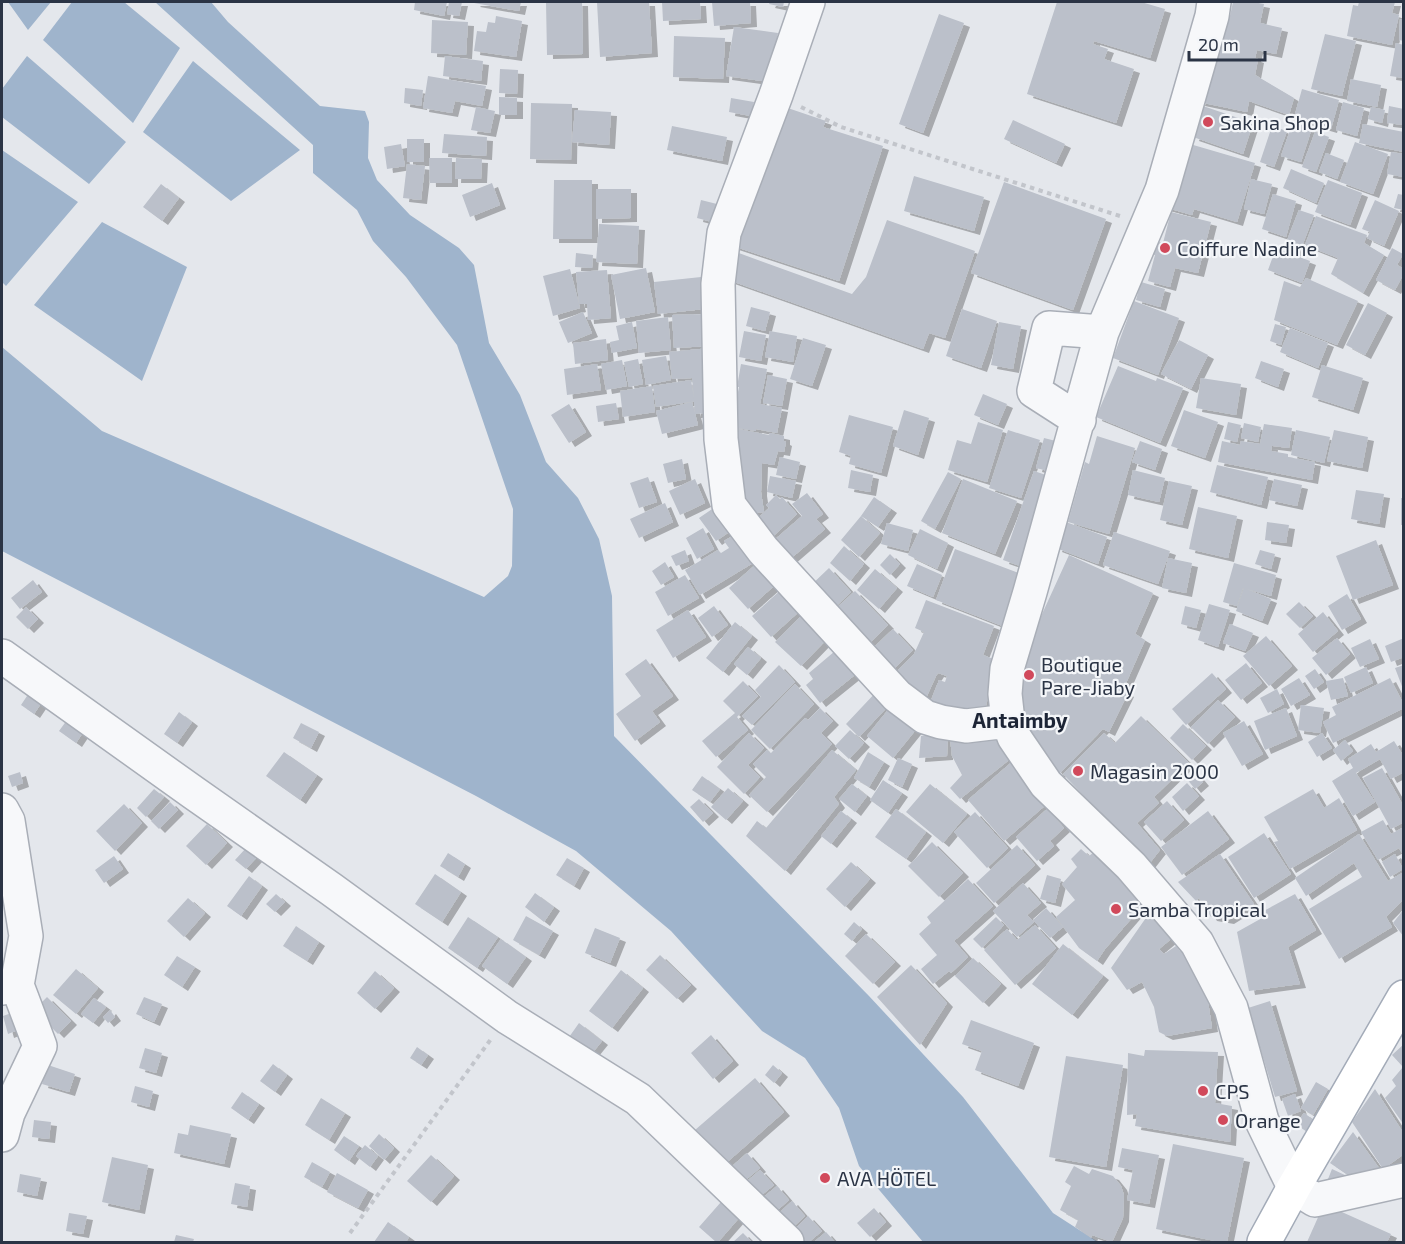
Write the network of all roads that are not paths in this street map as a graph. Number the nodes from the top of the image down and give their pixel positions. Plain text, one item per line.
1 (808, 2) edge
2 (1215, 2) edge
3 (1102, 332) junction
4 (1078, 420) junction
5 (2, 656) edge
6 (1008, 721) junction
7 (2, 810) edge
8 (9, 986) edge
9 (1404, 997) edge
10 (2, 1135) edge
11 (1404, 1180) edge
12 (1294, 1187) junction
13 (787, 1242) edge
14 (1264, 1242) edge

1 - 6 street
2 - 3 street
3 - 4 street
3 - 4 street
4 - 6 street
5 - 13 street
6 - 12 street
7 - 8 street
8 - 10 street
9 - 12 main road
11 - 12 street
12 - 14 main road

